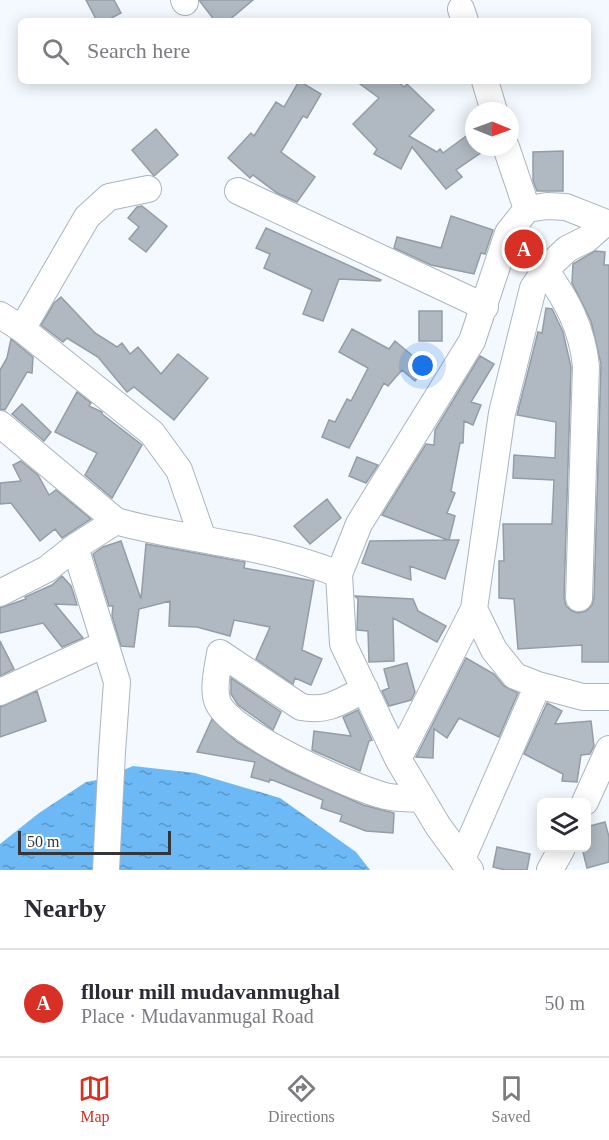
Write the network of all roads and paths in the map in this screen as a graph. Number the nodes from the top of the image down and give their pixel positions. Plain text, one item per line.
1 (486, 84) edge
2 (492, 102) edge
3 (509, 156) edge
4 (148, 189) dead end
5 (237, 190) dead end
6 (527, 209) junction
7 (607, 223) edge
8 (545, 270) junction
9 (485, 308) junction
10 (0, 315) edge
11 (22, 329) junction
12 (6, 436) edge
13 (116, 521) junction
14 (203, 539) junction
15 (75, 547) junction
16 (339, 574) junction
17 (0, 593) edge
18 (579, 598) dead end
19 (474, 609) junction
20 (105, 644) junction
21 (538, 685) junction
22 (365, 689) junction
23 (0, 692) edge
24 (609, 698) edge
25 (609, 749) edge
26 (398, 759) junction
27 (596, 793) edge
28 (422, 799) junction
29 (559, 852) edge
30 (466, 864) edge
31 (106, 870) edge
32 (550, 870) edge

1 - 2 street
3 - 6 street
4 - 11 street
5 - 9 street
6 - 7 street
6 - 9 street
7 - 8 street
8 - 18 street
8 - 19 street
9 - 16 street
10 - 11 street
11 - 14 street
12 - 13 street
13 - 14 street
13 - 15 street
14 - 16 street
15 - 17 street
15 - 20 street
16 - 22 street
19 - 21 street
19 - 26 street
20 - 23 street
20 - 31 street
21 - 24 street
21 - 30 street
22 - 26 street
22 - 28 street
25 - 27 street
26 - 28 street
28 - 30 street
29 - 32 street

